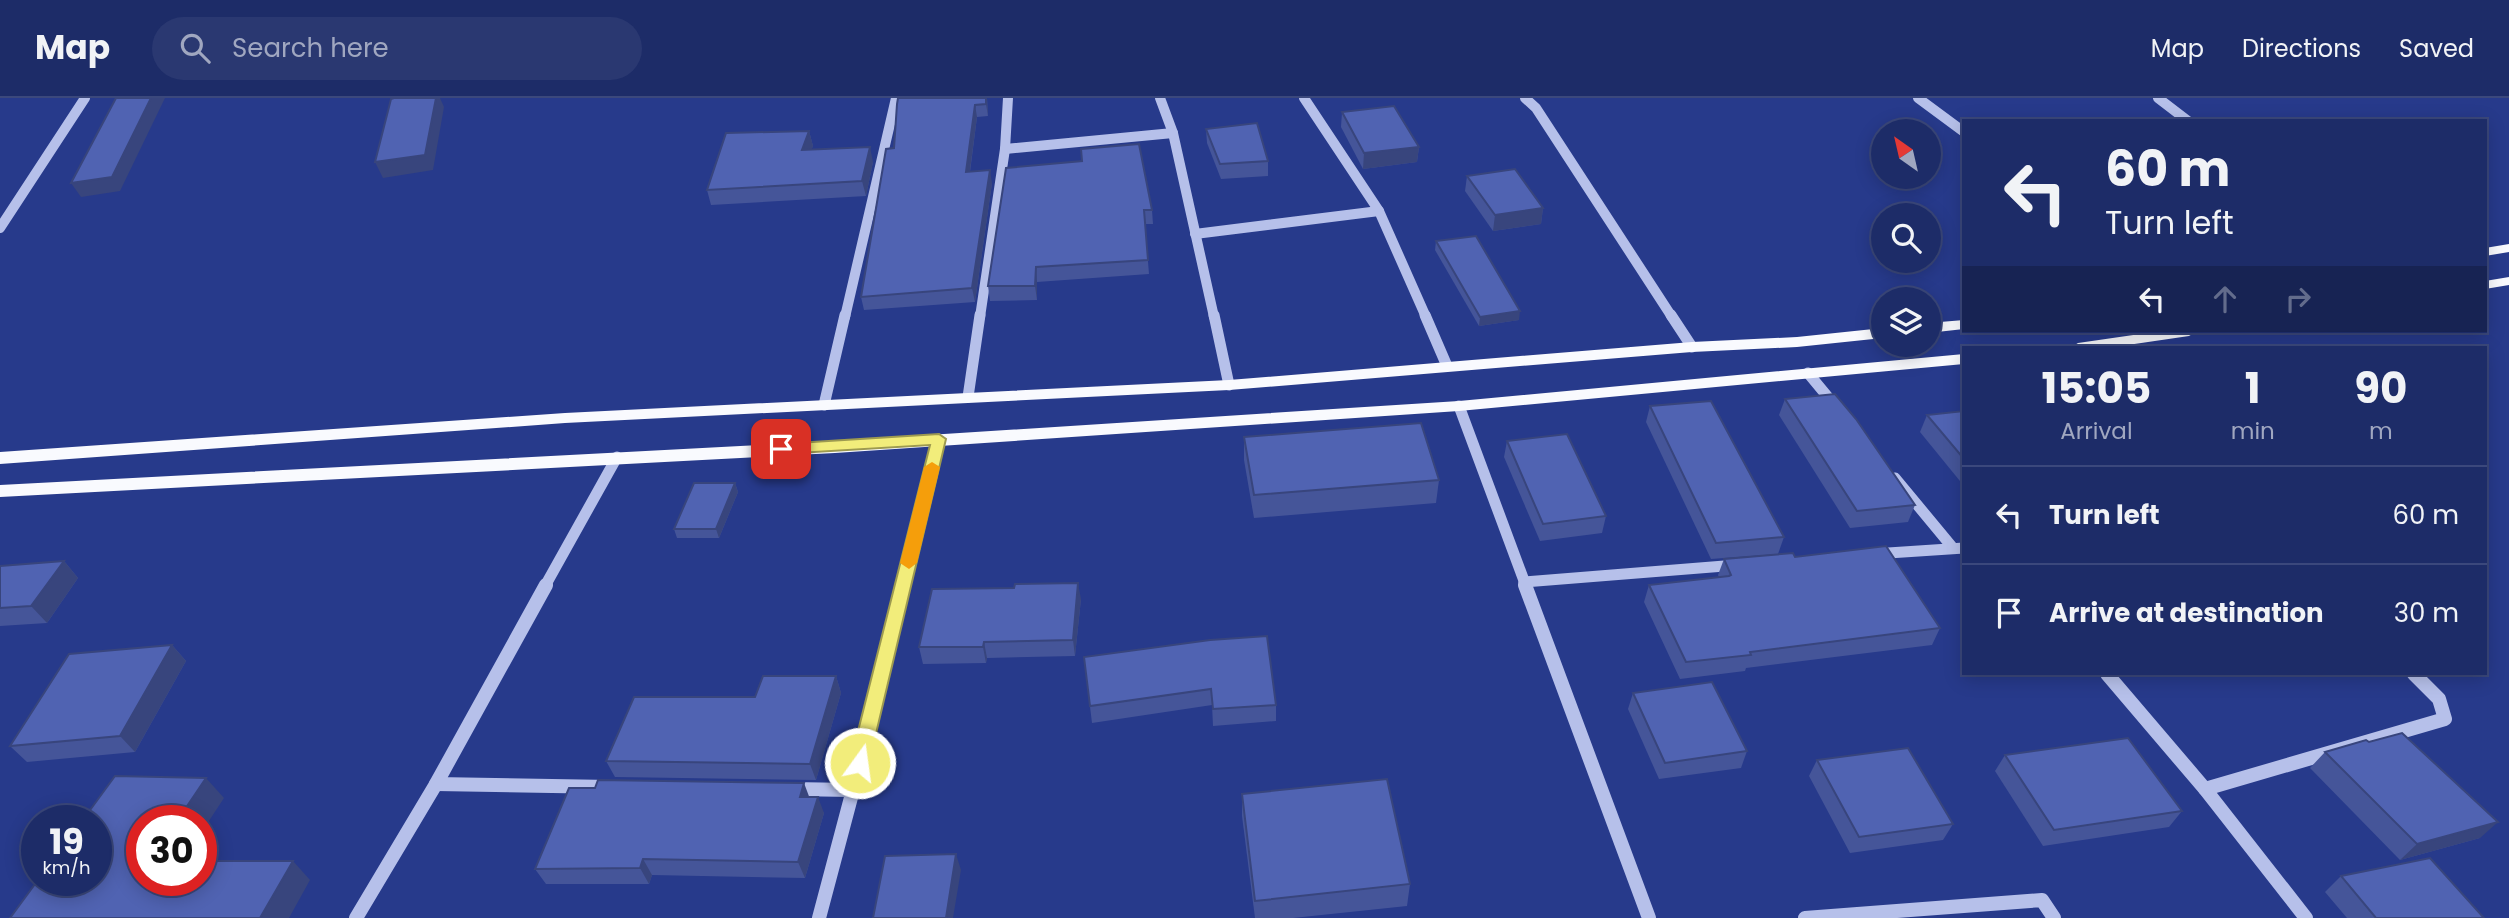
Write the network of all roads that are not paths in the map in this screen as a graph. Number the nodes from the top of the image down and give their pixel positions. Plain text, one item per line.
1 (85, 98) edge
2 (896, 98) edge
3 (1008, 98) edge
4 (1160, 98) edge
5 (1304, 98) edge
6 (1525, 98) edge
7 (1918, 98) edge
8 (2158, 98) edge
9 (2185, 119) edge
10 (1962, 131) edge
11 (1173, 133) junction
12 (1005, 149) junction
13 (1380, 211) junction
14 (0, 228) edge
15 (1195, 234) junction
16 (2509, 248) edge
17 (2487, 252) edge
18 (2509, 281) edge
19 (2487, 285) edge
20 (1962, 324) edge
21 (1941, 327) edge
22 (2176, 333) edge
23 (1871, 334) edge
24 (2091, 346) edge
25 (1692, 347) junction
26 (1962, 359) edge
27 (1447, 366) junction
28 (1808, 373) junction
29 (1229, 385) junction
30 (968, 397) junction
31 (824, 404) junction
32 (1459, 406) junction
33 (1842, 414) edge
34 (939, 439) junction
35 (617, 457) junction
36 (0, 458) edge
37 (1885, 466) edge
38 (0, 491) edge
39 (1958, 548) edge
40 (1856, 555) edge
41 (1745, 564) edge
42 (1524, 582) junction
43 (2108, 675) edge
44 (2415, 675) edge
45 (436, 784) junction
46 (631, 787) edge
47 (770, 789) edge
48 (2204, 789) junction
49 (853, 790) junction
50 (356, 918) edge
51 (819, 918) edge
52 (1649, 918) edge
53 (1805, 918) edge
54 (2054, 918) edge
55 (2306, 918) edge

1 - 14 street
2 - 31 street
3 - 12 street
4 - 11 street
5 - 13 street
6 - 25 street
7 - 10 street
8 - 9 street
11 - 12 street
11 - 15 street
12 - 30 street
13 - 15 street
13 - 27 street
15 - 29 street
16 - 17 main road
18 - 19 main road
20 - 21 main road
22 - 24 main road
23 - 25 main road
25 - 27 main road
26 - 28 main road
27 - 29 main road
28 - 32 main road
28 - 33 street
29 - 30 main road
30 - 31 main road
31 - 36 main road
32 - 34 main road
32 - 42 street
34 - 35 main road
34 - 49 street
35 - 38 main road
35 - 45 street
37 - 39 street
39 - 40 street
41 - 42 street
42 - 52 street
43 - 48 street
44 - 48 street
45 - 46 street
45 - 50 street
47 - 49 street
48 - 55 street
49 - 51 street
53 - 54 street

